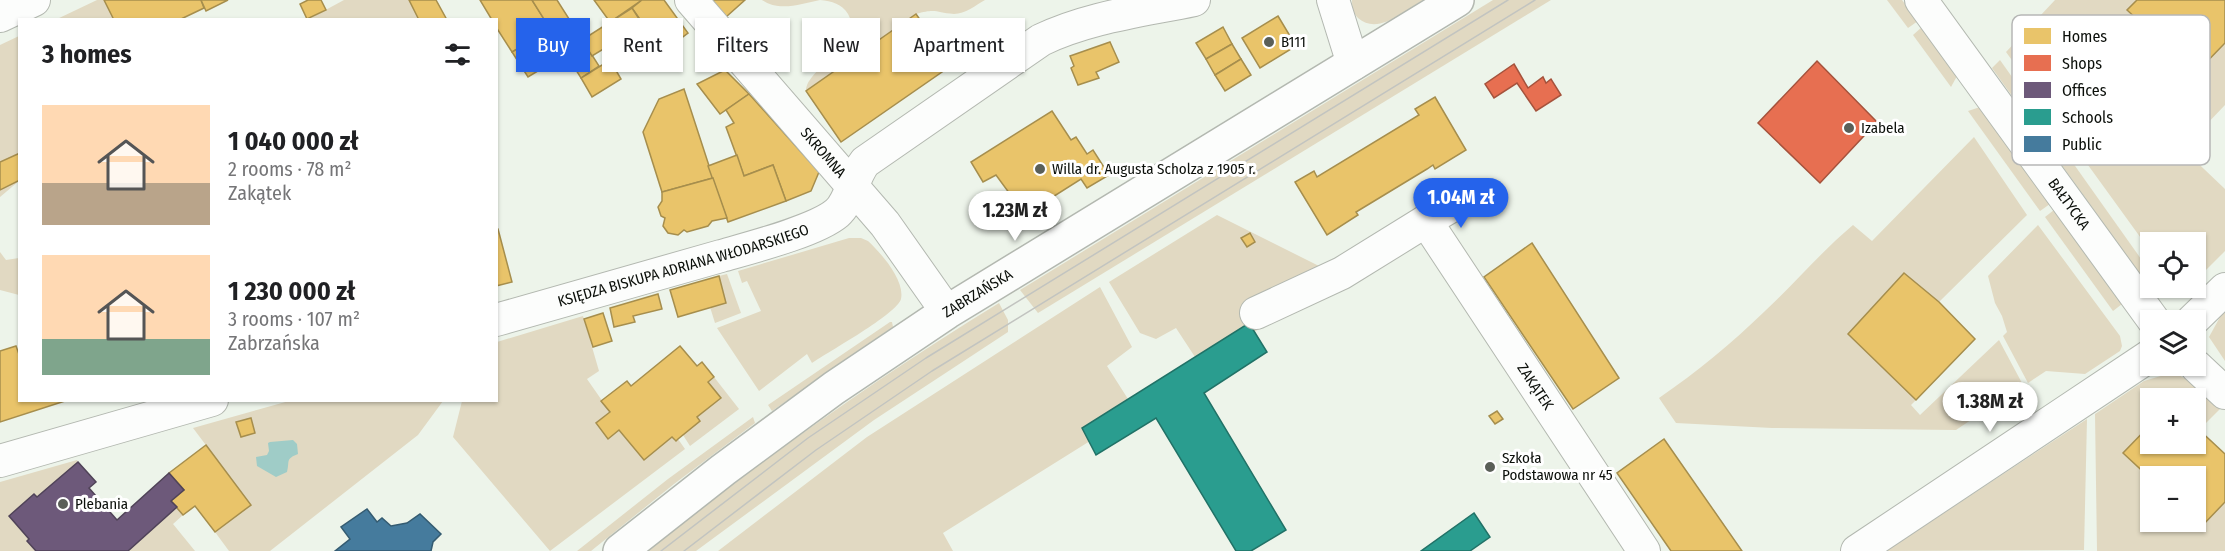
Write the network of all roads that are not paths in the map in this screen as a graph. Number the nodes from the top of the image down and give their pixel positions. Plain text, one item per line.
1 (34, 0) edge
2 (691, 0) edge
3 (1194, 0) edge
4 (1333, 0) edge
5 (1457, 0) edge
6 (1921, 0) edge
7 (0, 16) edge
8 (1353, 63) junction
9 (2012, 125) edge
10 (2041, 165) edge
11 (851, 187) junction
12 (1470, 195) dead end
13 (1426, 221) junction
14 (2225, 289) edge
15 (2146, 310) edge
16 (2203, 310) edge
17 (947, 312) junction
18 (1256, 313) dead end
19 (498, 319) edge
20 (2140, 362) edge
21 (2206, 375) edge
22 (2225, 393) edge
23 (205, 402) edge
24 (0, 461) edge
25 (620, 551) edge
26 (1644, 551) edge
27 (1857, 551) edge

1 - 7 street
2 - 11 street, SKROMNA
3 - 11 street
4 - 8 street
5 - 8 street, ZABRZAŃSKA
6 - 9 street, BAŁTYCKA
8 - 17 street, ZABRZAŃSKA
10 - 15 street, BAŁTYCKA
11 - 17 street, SKROMNA
11 - 19 street, KSIĘDZA BISKUPA ADRIANA WŁODARSKIEGO
12 - 13 street
13 - 18 street
13 - 26 street, ZAKĄTEK
14 - 16 street
17 - 25 street, ZABRZAŃSKA
20 - 27 street
21 - 22 street
23 - 24 street

